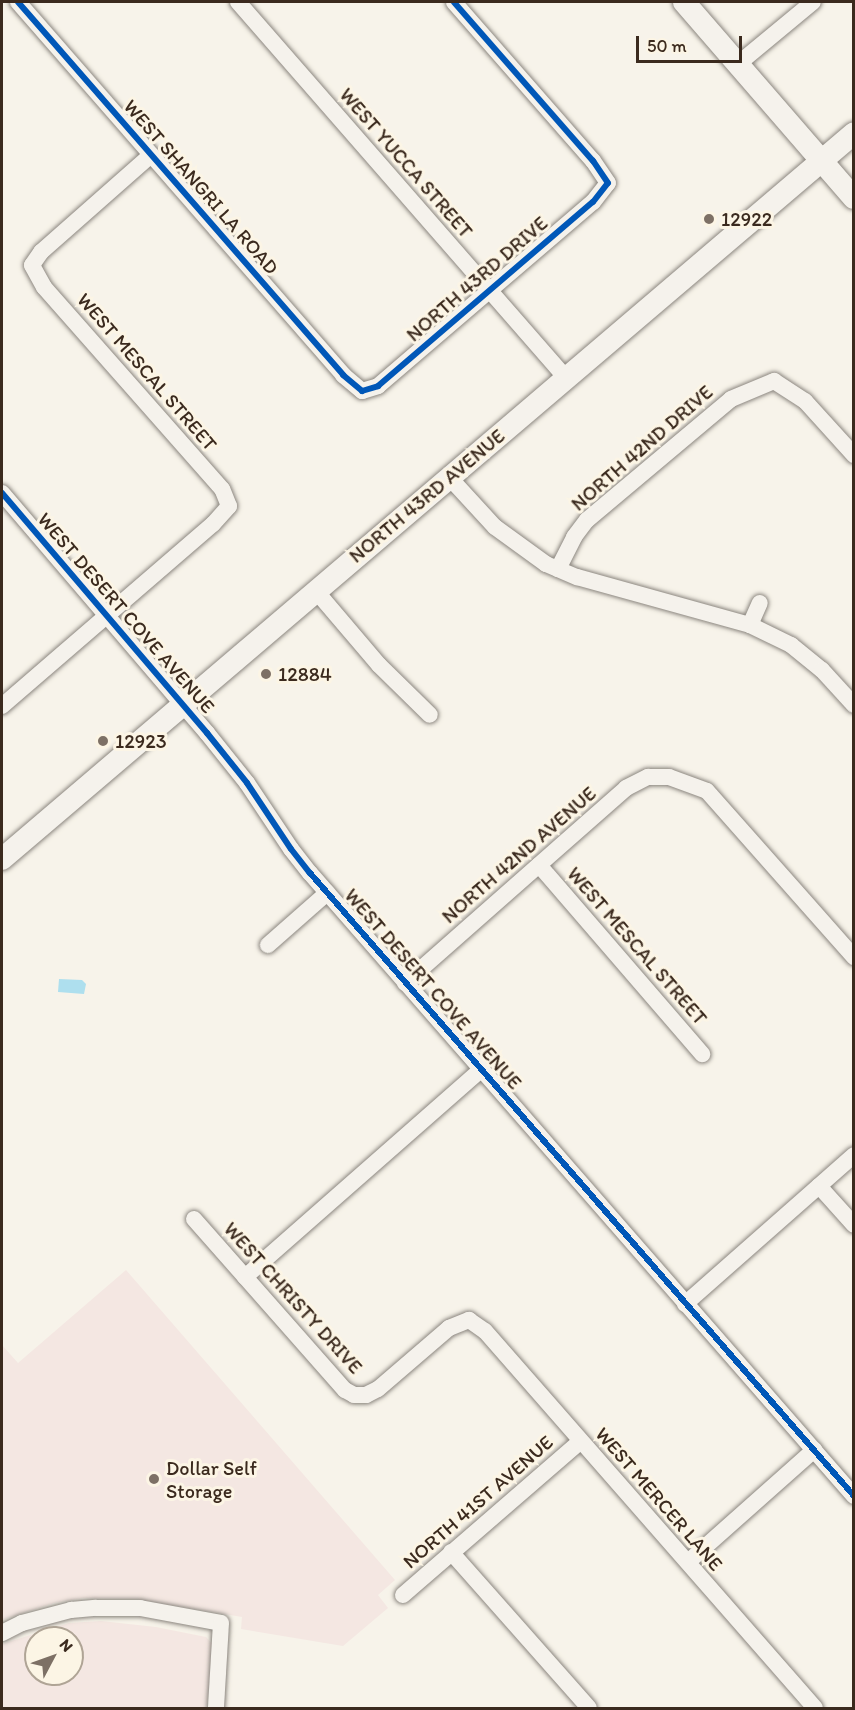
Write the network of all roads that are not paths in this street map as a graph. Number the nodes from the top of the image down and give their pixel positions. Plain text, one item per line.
1 (18, 2) edge
2 (238, 2) edge
3 (454, 2) edge
4 (684, 2) edge
5 (813, 2) edge
6 (738, 64) junction
7 (854, 133) edge
8 (151, 155) junction
9 (820, 161) junction
10 (854, 198) edge
11 (489, 290) junction
12 (566, 378) junction
13 (362, 391) joint
14 (854, 455) edge
15 (449, 477) junction
16 (2, 493) edge
17 (558, 569) junction
18 (316, 591) junction
19 (760, 603) dead end
20 (106, 615) junction
21 (750, 626) junction
22 (183, 705) junction
23 (854, 705) edge
24 (2, 706) edge
25 (430, 715) dead end
26 (2, 859) edge
27 (539, 865) junction
28 (327, 893) junction
29 (268, 945) dead end
30 (854, 957) edge
31 (405, 983) junction
32 (702, 1054) dead end
33 (482, 1070) junction
34 (854, 1155) edge
35 (819, 1186) junction
36 (194, 1220) dead end
37 (854, 1224) edge
38 (246, 1277) junction
39 (685, 1304) junction
40 (469, 1320) joint
41 (581, 1441) junction
42 (814, 1450) junction
43 (854, 1496) edge
44 (451, 1552) junction
45 (688, 1562) junction
46 (403, 1595) dead end
47 (2, 1633) edge
48 (216, 1708) edge
49 (589, 1708) edge
50 (815, 1708) edge

1 - 8 street, WEST SHANGRI LA ROAD
2 - 11 street, WEST YUCCA STREET
3 - 11 street, NORTH 43RD DRIVE
4 - 6 main road
5 - 6 street
6 - 9 main road
7 - 9 main road, NORTH 43RD AVENUE
8 - 13 street, WEST SHANGRI LA ROAD
8 - 20 street, WEST MESCAL STREET
9 - 10 main road
9 - 12 main road, NORTH 43RD AVENUE
11 - 12 street, WEST YUCCA STREET
11 - 13 street, NORTH 43RD DRIVE
12 - 15 main road, NORTH 43RD AVENUE
14 - 17 street, NORTH 42ND DRIVE
15 - 17 street
15 - 18 main road, NORTH 43RD AVENUE
16 - 20 street, WEST DESERT COVE AVENUE
17 - 21 street
18 - 22 main road, NORTH 43RD AVENUE
18 - 25 street
19 - 21 street
20 - 22 street, WEST DESERT COVE AVENUE
20 - 24 street
21 - 23 street
22 - 26 main road, NORTH 43RD AVENUE
22 - 28 street, WEST DESERT COVE AVENUE
27 - 30 street, NORTH 42ND AVENUE
27 - 31 street, NORTH 42ND AVENUE
27 - 32 street, WEST MESCAL STREET
28 - 29 street
28 - 31 street, WEST DESERT COVE AVENUE
31 - 33 street, WEST DESERT COVE AVENUE
33 - 38 street
33 - 39 street, WEST DESERT COVE AVENUE
34 - 35 street
35 - 37 street
35 - 39 street
36 - 38 street, WEST CHRISTY DRIVE
38 - 40 street, WEST CHRISTY DRIVE
39 - 42 street, WEST DESERT COVE AVENUE
40 - 41 street, WEST MERCER LANE
41 - 44 street, NORTH 41ST AVENUE
41 - 45 street, WEST MERCER LANE
42 - 43 street, WEST DESERT COVE AVENUE
42 - 45 street
44 - 46 street, NORTH 41ST AVENUE
44 - 49 street
45 - 50 street, WEST MERCER LANE
47 - 48 street

